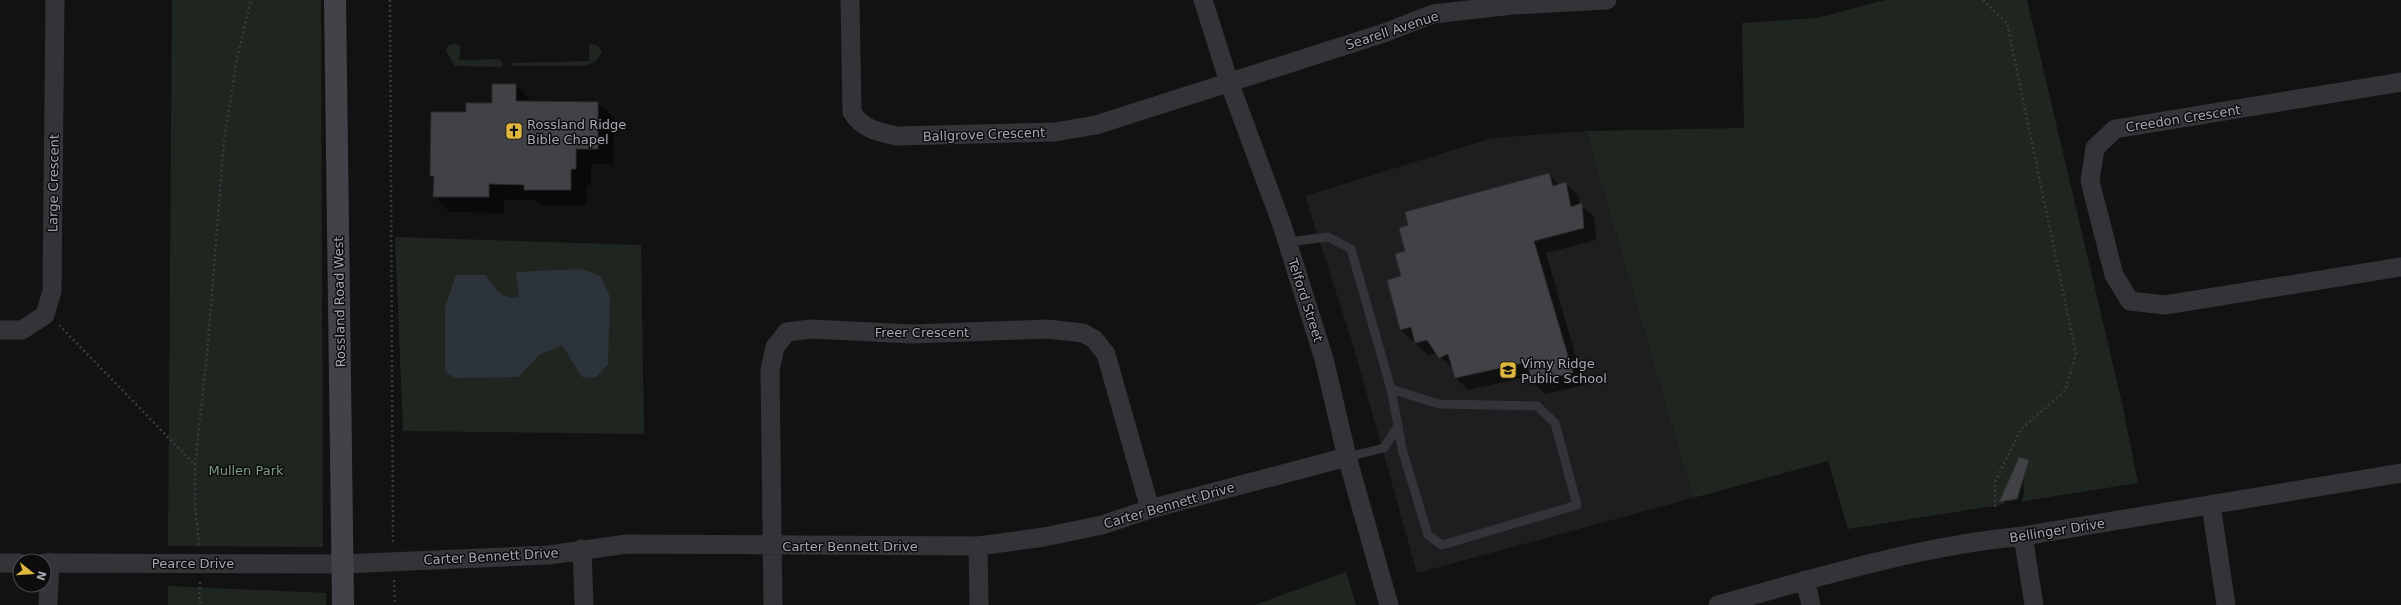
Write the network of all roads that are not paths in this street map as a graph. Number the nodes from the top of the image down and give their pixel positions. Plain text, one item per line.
1 (55, 0) edge
2 (334, 0) edge
3 (850, 0) edge
4 (1202, 0) edge
5 (1607, 0) edge
6 (1433, 7) edge
7 (1229, 82) junction
8 (2401, 82) edge
9 (1287, 242) junction
10 (2401, 267) edge
11 (0, 330) edge
12 (1391, 389) junction
13 (1398, 426) junction
14 (1348, 457) junction
15 (2401, 473) edge
16 (2211, 505) junction
17 (1150, 509) junction
18 (2023, 536) junction
19 (772, 546) junction
20 (978, 546) junction
21 (582, 549) junction
22 (0, 563) edge
23 (12, 563) edge
24 (52, 563) edge
25 (342, 564) junction
26 (1805, 580) junction
27 (48, 593) edge
28 (48, 605) edge
29 (342, 605) edge
30 (584, 605) edge
31 (773, 605) edge
32 (979, 605) edge
33 (1389, 605) edge
34 (1718, 605) edge
35 (1811, 605) edge
36 (2034, 605) edge
37 (2226, 605) edge

1 - 11 street, Large Crescent
2 - 25 main road, Rossland Road West
3 - 7 street, Ballgrove Crescent
4 - 7 street, Telford Street
5 - 6 street, Searell Avenue
6 - 7 street, Searell Avenue
7 - 9 street, Telford Street
8 - 10 street, Creedon Crescent
9 - 12 lane
9 - 14 street, Telford Street
12 - 13 lane
12 - 13 lane
13 - 14 lane
14 - 17 street, Carter Bennett Drive
14 - 33 street, Telford Street
15 - 16 street, Bellinger Drive
16 - 18 street, Bellinger Drive
16 - 37 street
17 - 19 street, Freer Crescent
17 - 20 street, Carter Bennett Drive
18 - 26 street, Bellinger Drive
18 - 36 street
19 - 20 street, Carter Bennett Drive
19 - 21 street, Carter Bennett Drive
19 - 31 street, Freer Crescent
20 - 32 street
21 - 25 street, Carter Bennett Drive
21 - 30 street
22 - 23 street
24 - 25 street, Pearce Drive
25 - 29 main road, Rossland Road West
26 - 34 street, Bellinger Drive
26 - 35 street
27 - 28 street

